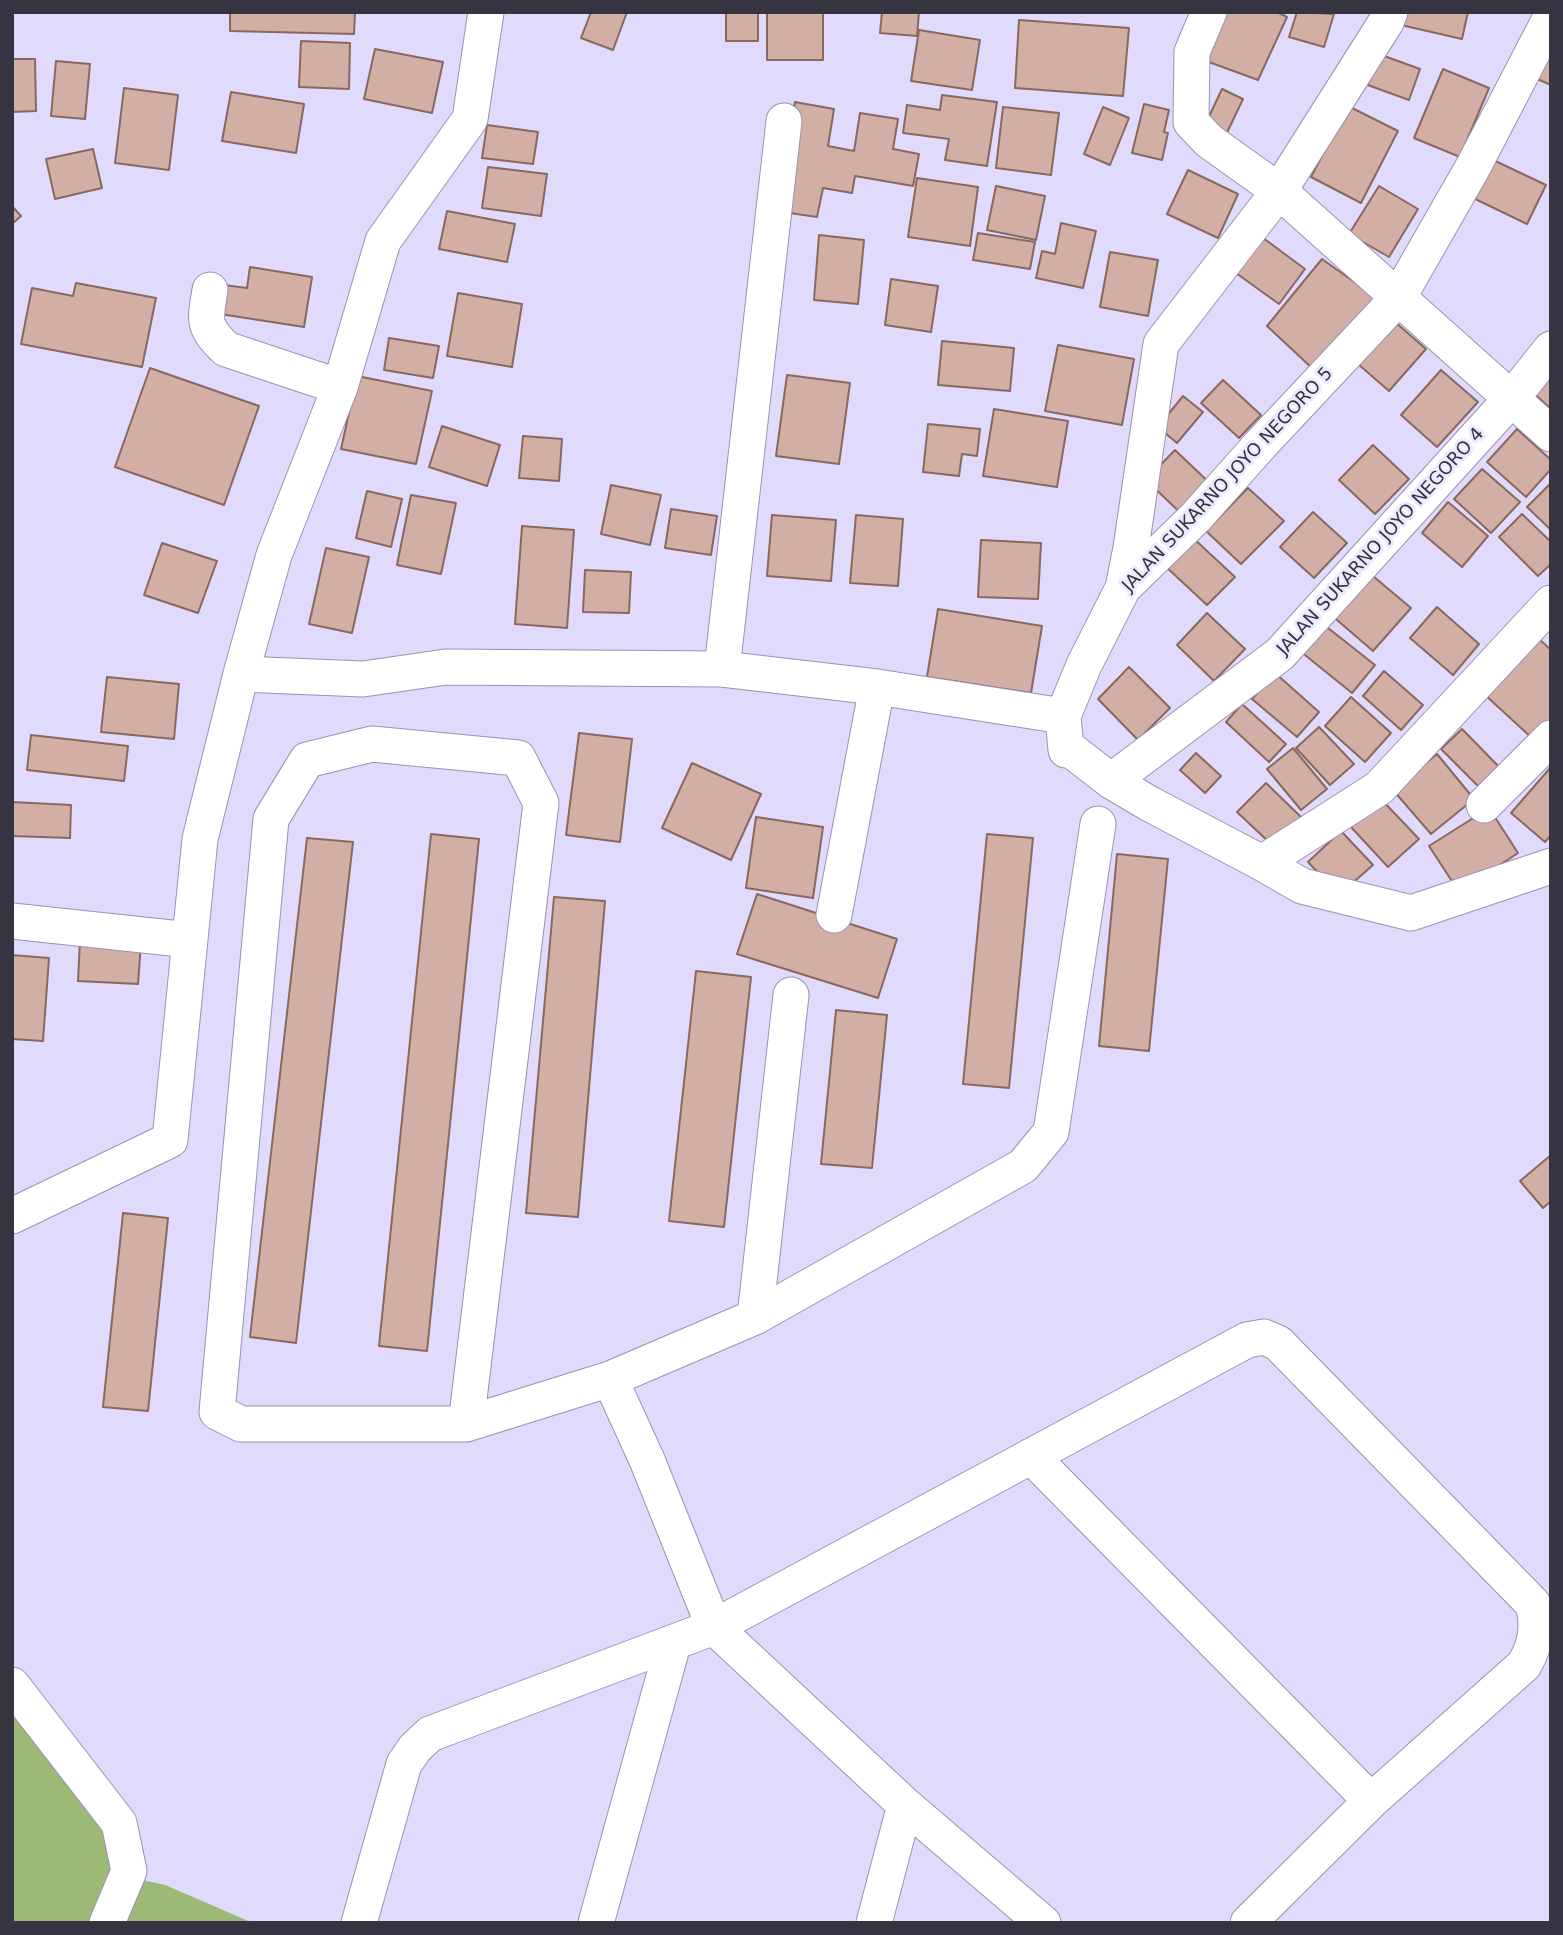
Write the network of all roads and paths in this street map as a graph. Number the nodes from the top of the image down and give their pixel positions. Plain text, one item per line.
1 (486, 12) edge
2 (1209, 12) edge
3 (1390, 12) edge
4 (1551, 16) edge
5 (784, 121) dead end
6 (1279, 191) junction
7 (210, 290) dead end
8 (1398, 298) junction
9 (1551, 349) edge
10 (340, 387) junction
11 (1511, 399) junction
12 (1551, 434) edge
13 (1123, 588) junction
14 (1551, 603) edge
15 (722, 669) junction
16 (241, 674) junction
17 (877, 687) junction
18 (1063, 716) junction
19 (1551, 738) edge
20 (1111, 781) junction
21 (1484, 805) dead end
22 (1098, 824) dead end
23 (1262, 863) junction
24 (1551, 866) edge
25 (834, 915) dead end
26 (12, 920) edge
27 (190, 940) junction
28 (791, 995) dead end
29 (12, 1216) edge
30 (755, 1317) junction
31 (610, 1379) junction
32 (466, 1424) junction
33 (1031, 1456) junction
34 (714, 1628) junction
35 (673, 1644) junction
36 (12, 1685) edge
37 (1371, 1801) junction
38 (905, 1805) junction
39 (107, 1923) edge
40 (359, 1923) edge
41 (596, 1923) edge
42 (874, 1923) edge
43 (1043, 1923) edge
44 (1248, 1923) edge

1 - 10 street
2 - 6 street
3 - 6 street
4 - 8 street, JALAN SUKARNO JOYO NEGORO 5
5 - 15 street
6 - 8 street
6 - 13 street
7 - 10 street
8 - 11 street
8 - 13 street, JALAN SUKARNO JOYO NEGORO 5
9 - 11 street, JALAN SUKARNO JOYO NEGORO 4
10 - 16 street
11 - 12 street
11 - 20 street, JALAN SUKARNO JOYO NEGORO 4
13 - 18 street, JALAN SUKARNO JOYO NEGORO 5
14 - 23 street
15 - 16 street
15 - 17 street
16 - 27 street
17 - 18 street
17 - 25 street
18 - 20 street
19 - 21 street
20 - 23 street
22 - 30 street
23 - 24 street
26 - 27 street
27 - 29 street
28 - 30 street
30 - 31 street
31 - 32 street
31 - 34 street
32 - 32 street
33 - 34 street
33 - 37 street
33 - 37 street
34 - 35 street
34 - 38 street
35 - 40 street
35 - 41 street
36 - 39 street
37 - 44 street
38 - 42 street
38 - 43 street

